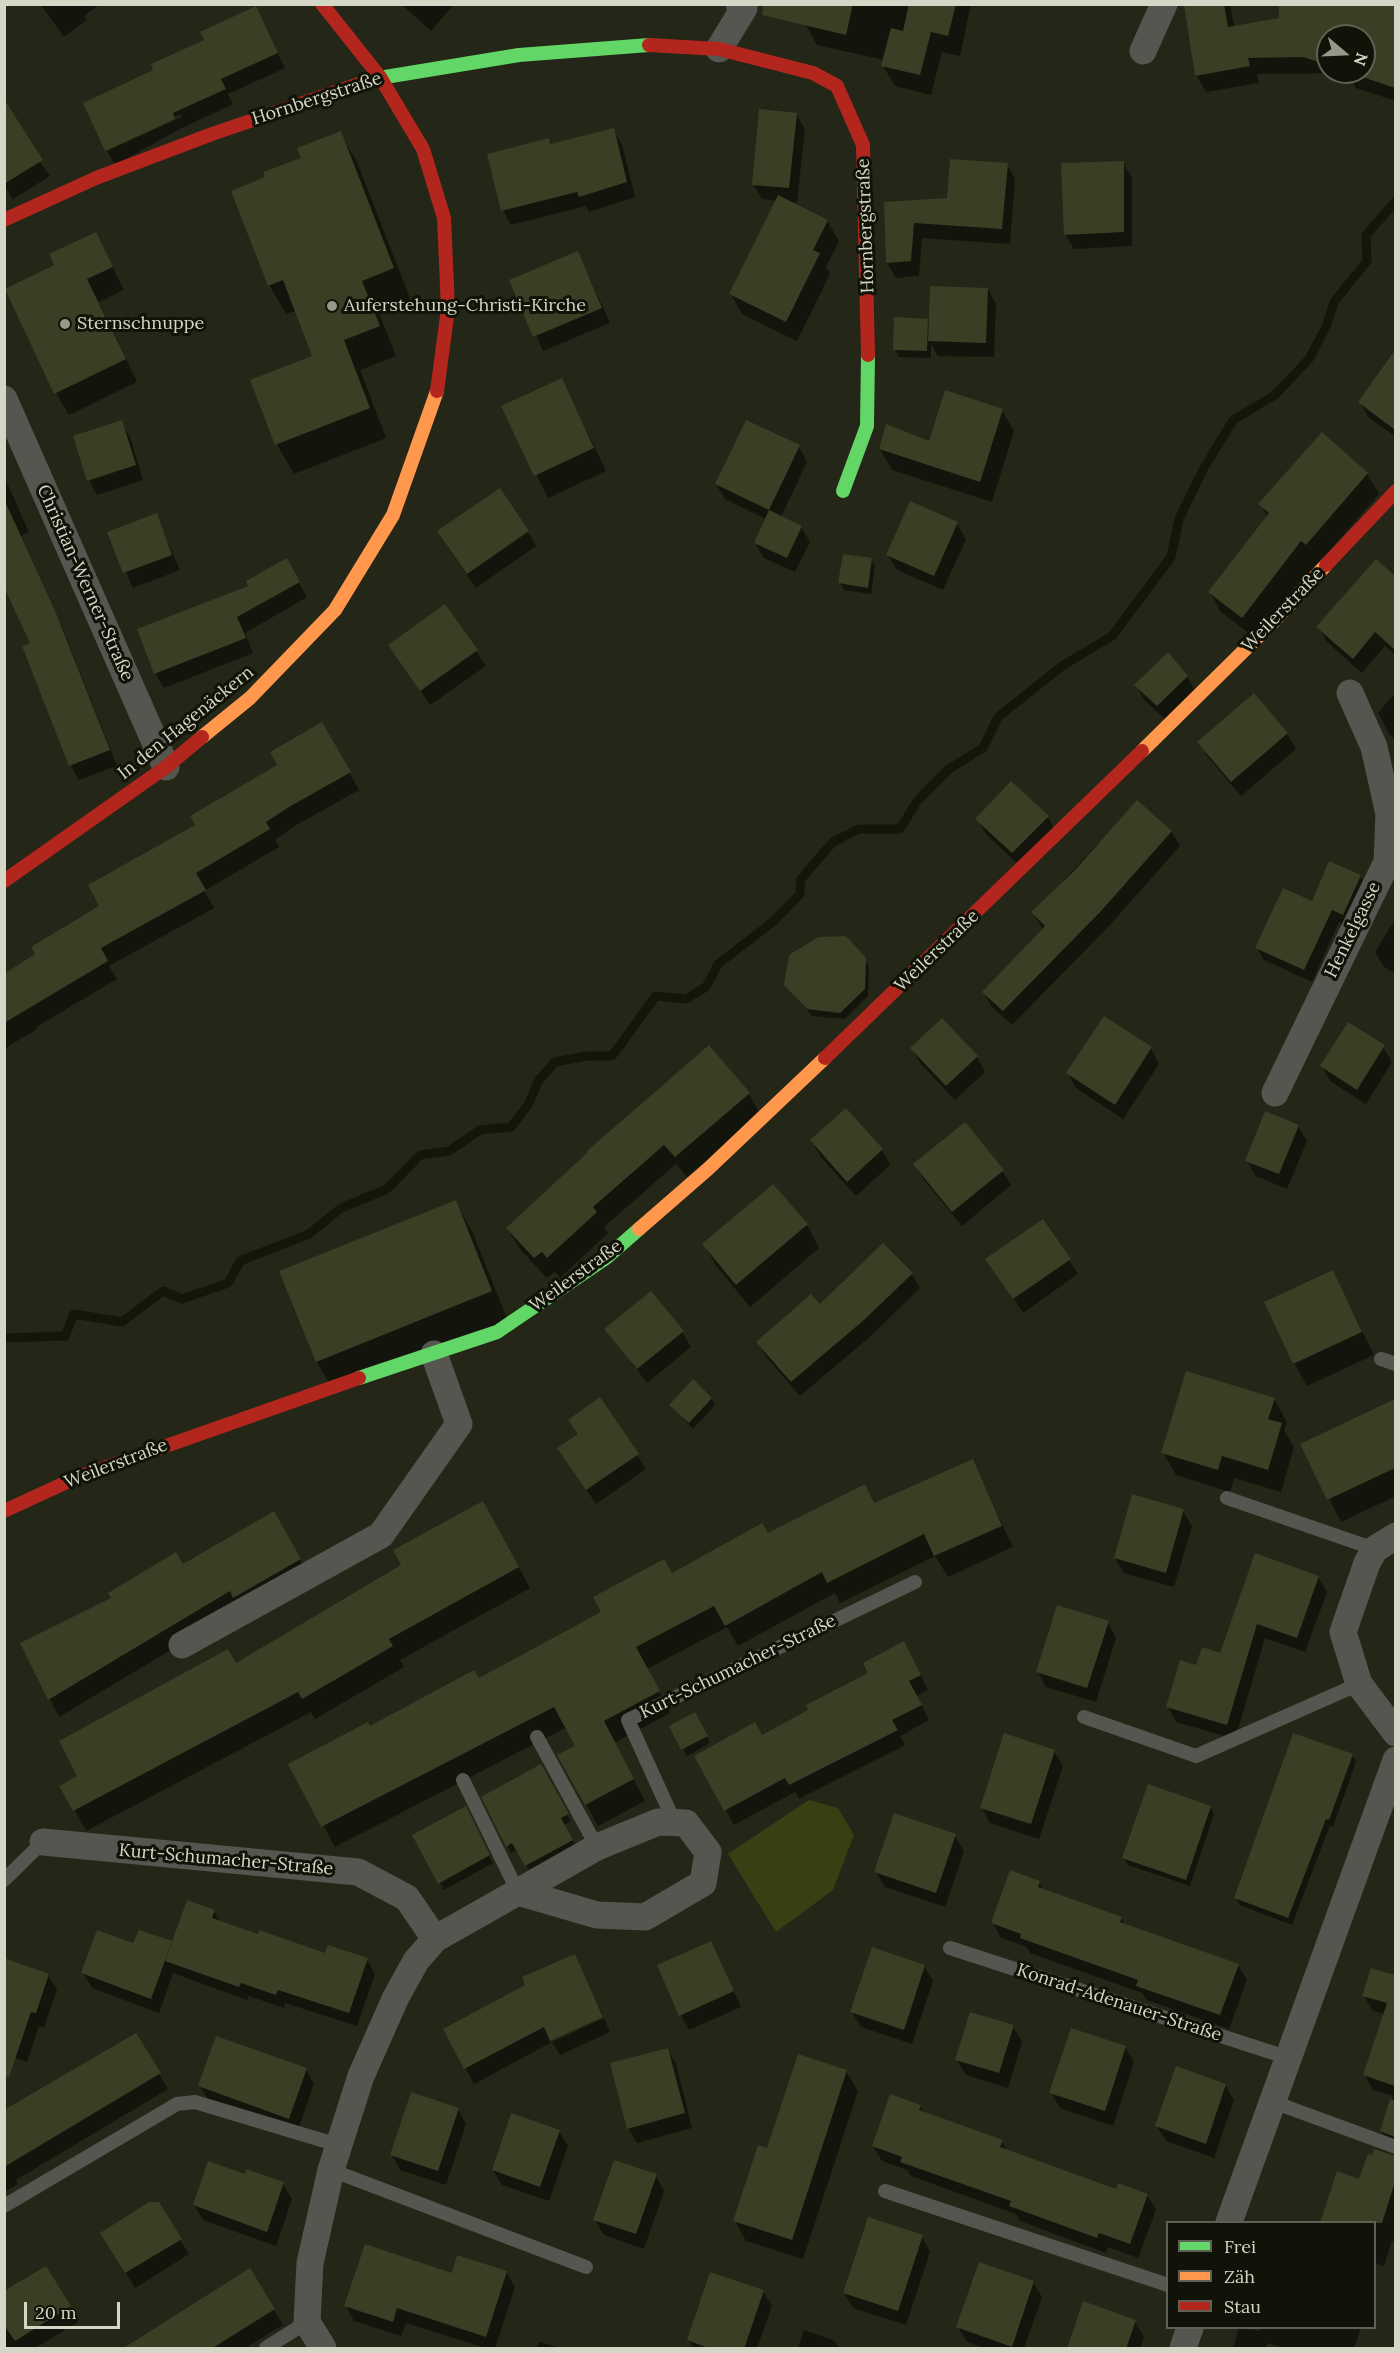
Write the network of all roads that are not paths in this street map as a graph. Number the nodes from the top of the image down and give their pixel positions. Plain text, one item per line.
1 (322, 4) edge
2 (739, 4) edge
3 (1164, 4) edge
4 (719, 50) junction
5 (1143, 51) dead end
6 (380, 77) junction
7 (4, 220) edge
8 (4, 399) edge
9 (843, 491) dead end
10 (1395, 491) edge
11 (1350, 693) dead end
12 (166, 767) junction
13 (4, 881) edge
14 (1275, 1093) dead end
15 (434, 1354) junction
16 (1381, 1359) dead end
17 (1395, 1364) edge
18 (1227, 1498) dead end
19 (4, 1511) edge
20 (1385, 1542) edge
21 (915, 1582) dead end
22 (182, 1645) dead end
23 (1359, 1684) junction
24 (1084, 1717) dead end
25 (1395, 1733) edge
26 (537, 1737) dead end
27 (1395, 1760) edge
28 (463, 1780) dead end
29 (674, 1821) junction
30 (44, 1842) joint
31 (597, 1847) junction
32 (4, 1880) edge
33 (518, 1892) junction
34 (435, 1939) junction
35 (950, 1948) dead end
36 (1289, 2058) junction
37 (1273, 2102) junction
38 (1395, 2147) edge
39 (334, 2158) junction
40 (885, 2191) dead end
41 (4, 2206) edge
42 (1230, 2221) edge
43 (586, 2267) dead end
44 (1166, 2285) edge
45 (307, 2322) junction
46 (1191, 2329) edge
47 (266, 2349) edge
48 (323, 2349) edge
49 (1183, 2349) edge

1 - 6 street, In den Hagenäckern
2 - 4 street
3 - 5 street
4 - 6 street, Hornbergstraße
4 - 9 street, Hornbergstraße
6 - 7 street, Hornbergstraße
6 - 12 street, In den Hagenäckern
8 - 12 street, Christian-Werner-Straße
10 - 15 street, Weilerstraße
11 - 14 street, Henkelgasse
12 - 13 street, In den Hagenäckern
15 - 19 street, Weilerstraße
15 - 22 street
16 - 17 lane
18 - 20 lane
20 - 23 street
21 - 29 lane, Kurt-Schumacher-Straße
23 - 24 lane
23 - 25 street
26 - 31 lane
27 - 36 street
28 - 33 lane
29 - 31 street
29 - 33 street
30 - 32 lane, Kurt-Schumacher-Straße
30 - 34 street, Kurt-Schumacher-Straße
31 - 33 street
33 - 34 street
34 - 39 street
35 - 36 lane, Konrad-Adenauer-Straße
36 - 37 street
37 - 38 lane
37 - 42 street
39 - 41 lane
39 - 43 lane
39 - 45 street
40 - 44 lane
45 - 47 lane
45 - 48 street
46 - 49 street

